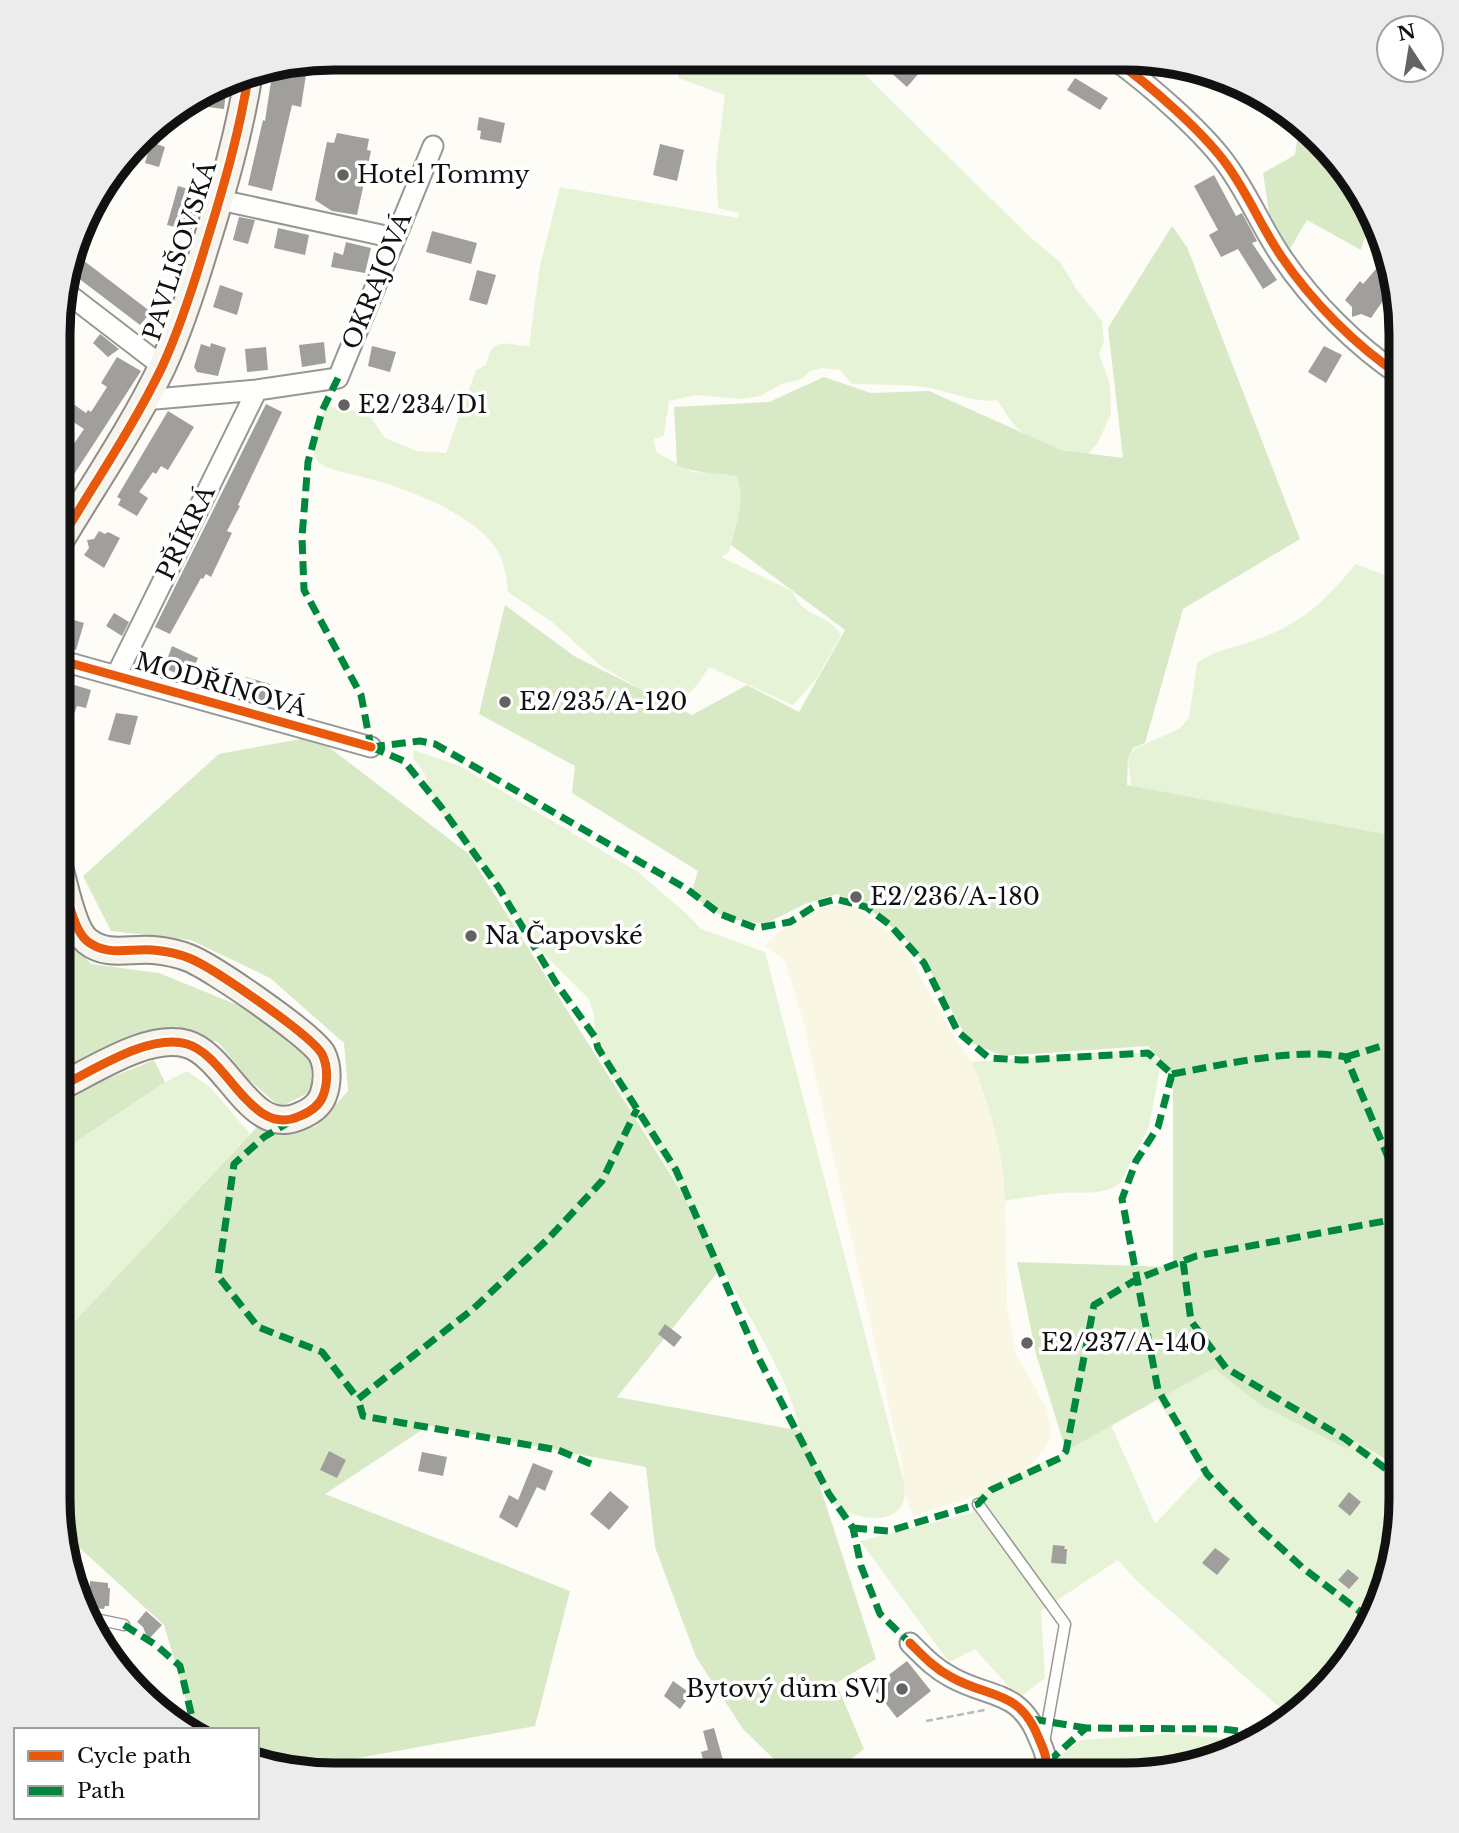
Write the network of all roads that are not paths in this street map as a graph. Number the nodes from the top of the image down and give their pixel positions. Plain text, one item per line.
1 (1127, 70) edge
2 (247, 85) edge
3 (433, 146) dead end
4 (220, 200) junction
5 (395, 238) junction
6 (72, 297) edge
7 (162, 366) junction
8 (1389, 367) edge
9 (257, 390) junction
10 (144, 400) junction
11 (70, 524) edge
12 (70, 663) edge
13 (116, 676) junction
14 (372, 747) dead end
15 (70, 903) edge
16 (70, 1082) edge
17 (978, 1504) dead end
18 (99, 1620) edge
19 (124, 1625) dead end
20 (910, 1643) dead end
21 (1046, 1762) edge

1 - 8 street
2 - 4 street, PAVLIŠOVSKÁ
3 - 5 street, OKRAJOVÁ
4 - 5 street
4 - 7 street, PAVLIŠOVSKÁ
5 - 9 street, OKRAJOVÁ
6 - 7 street
7 - 10 street, PAVLIŠOVSKÁ
9 - 10 street
9 - 13 street, PŘÍKRÁ
10 - 11 street, PAVLIŠOVSKÁ
12 - 13 street, MODŘÍNOVÁ
13 - 14 street, MODŘÍNOVÁ
15 - 16 street
17 - 21 lane
18 - 19 lane
20 - 21 street

